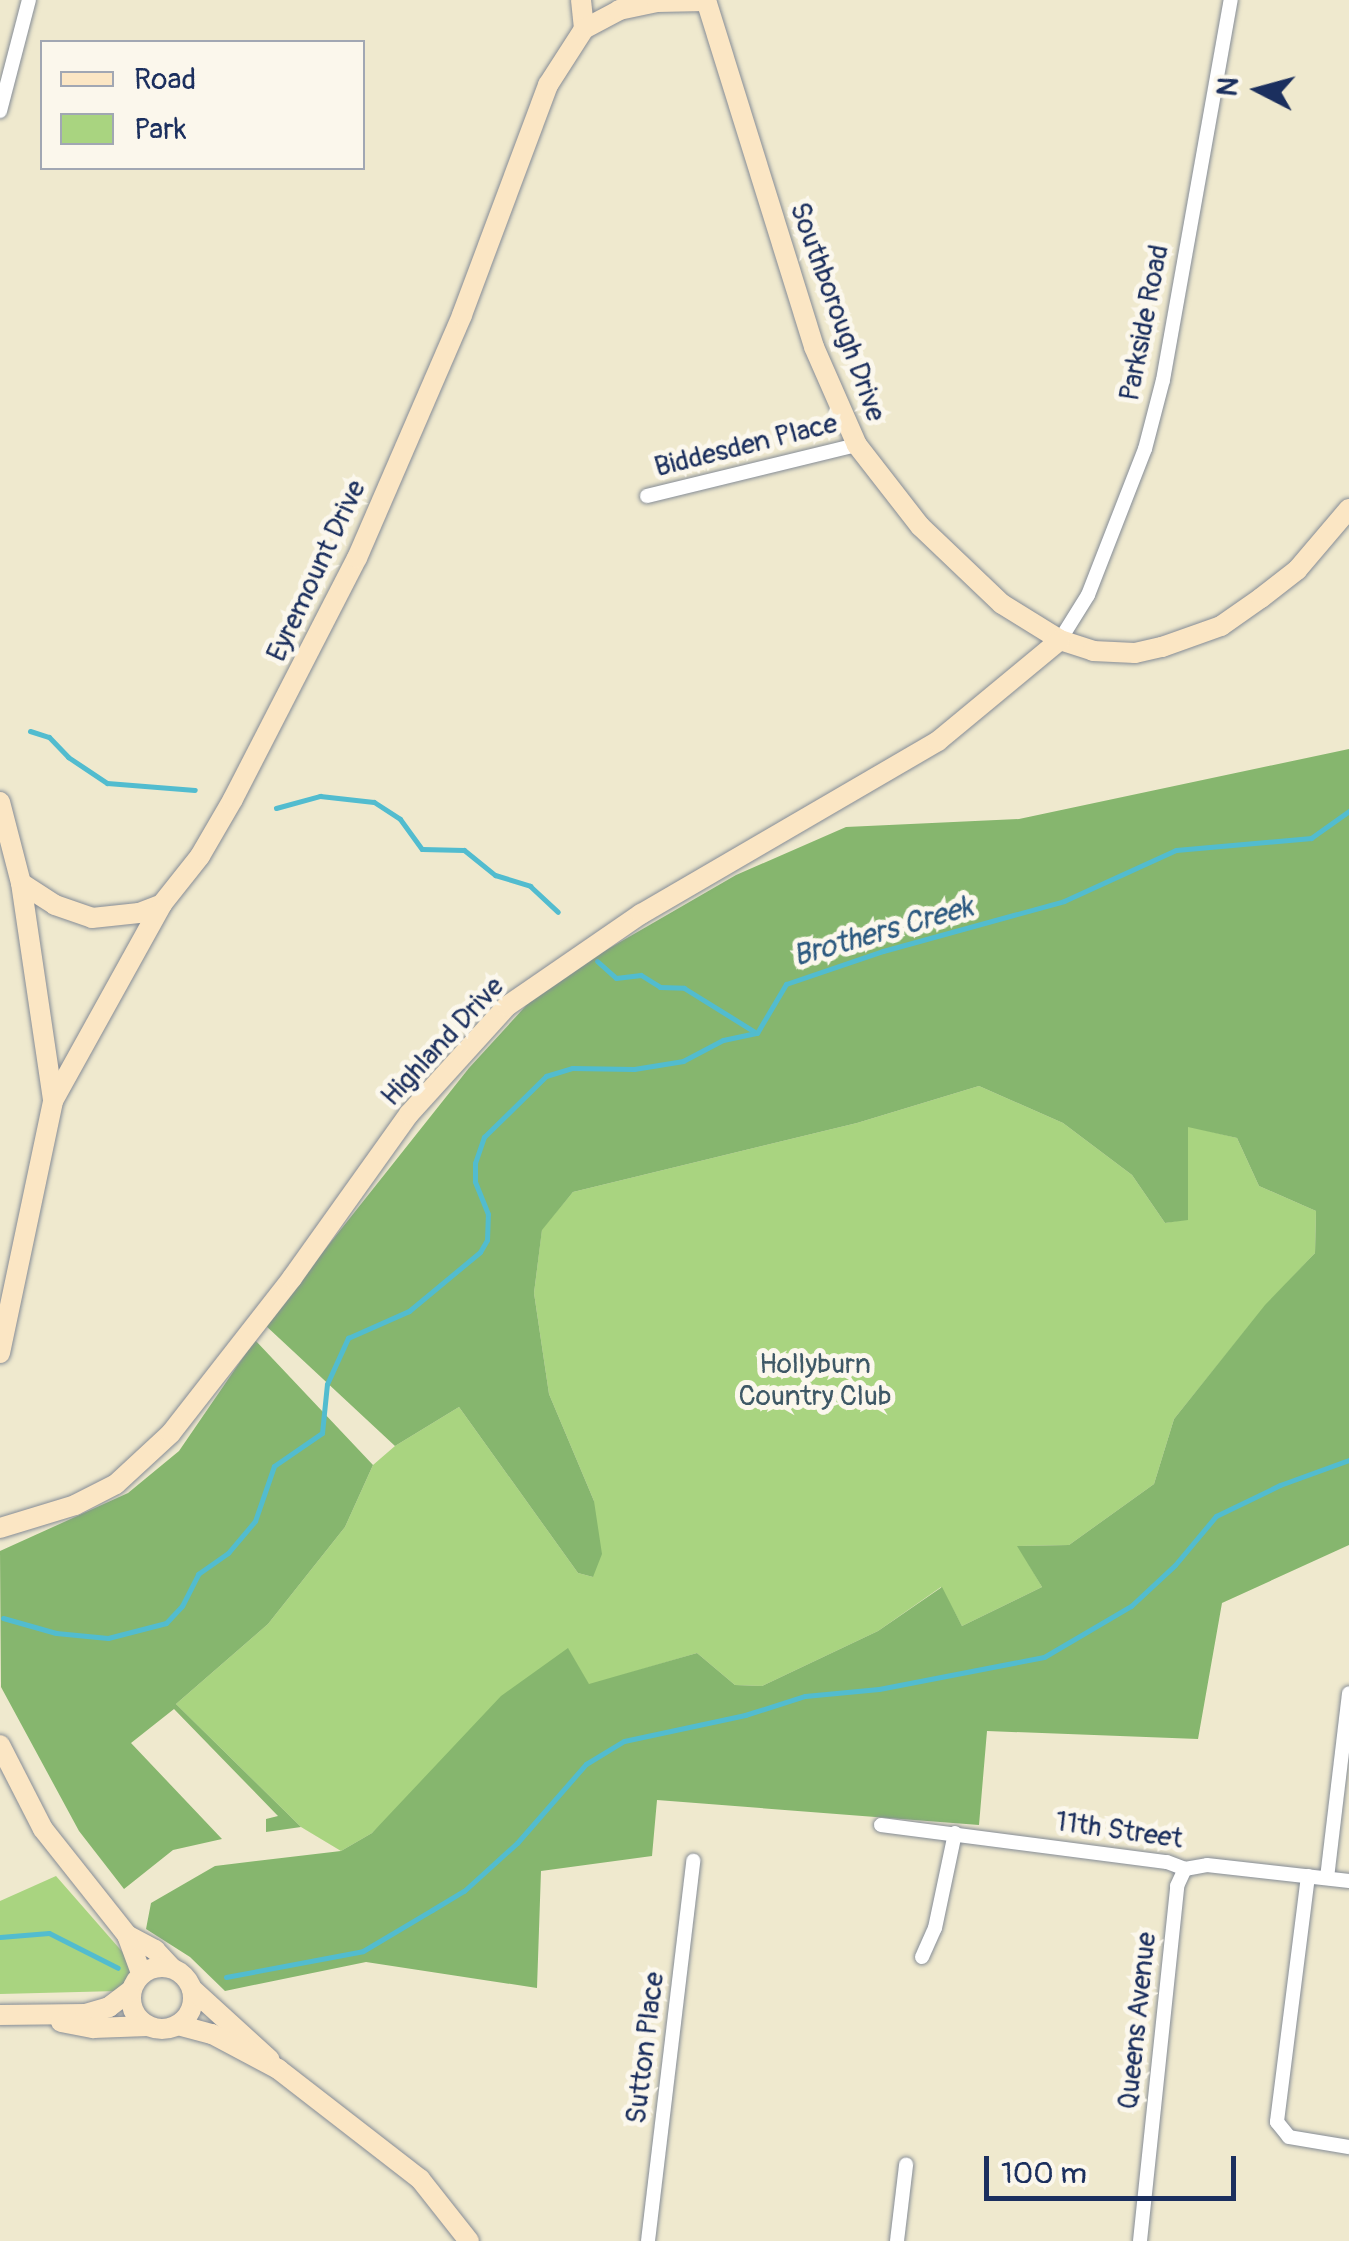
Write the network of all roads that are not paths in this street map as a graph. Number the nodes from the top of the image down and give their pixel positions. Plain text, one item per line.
1 (29, 0) edge
2 (581, 0) edge
3 (1231, 0) edge
4 (706, 1) edge
5 (584, 29) junction
6 (0, 111) edge
7 (857, 445) junction
8 (647, 496) dead end
9 (1349, 509) edge
10 (1060, 640) junction
11 (0, 802) edge
12 (20, 883) junction
13 (162, 904) junction
14 (53, 1101) junction
15 (0, 1353) edge
16 (0, 1528) edge
17 (1349, 1693) edge
18 (0, 1745) edge
19 (881, 1825) dead end
20 (954, 1833) junction
21 (693, 1861) dead end
22 (1185, 1869) junction
23 (1308, 1876) junction
24 (1327, 1878) junction
25 (1349, 1881) edge
26 (127, 1935) junction
27 (922, 1957) dead end
28 (171, 1967) junction
29 (136, 1982) junction
30 (192, 1989) junction
31 (0, 2015) edge
32 (35, 2015) junction
33 (178, 2025) junction
34 (148, 2026) junction
35 (278, 2070) junction
36 (1349, 2146) edge
37 (906, 2165) dead end
38 (469, 2241) edge
39 (648, 2241) edge
40 (897, 2241) edge
41 (1140, 2241) edge

1 - 6 street
2 - 5 street
3 - 10 street, Parkside Road
4 - 5 street
4 - 7 street, Southborough Drive
5 - 13 street, Eyremount Drive
7 - 8 street, Biddesden Place
7 - 10 street, Southborough Drive
9 - 10 street, Southborough Drive
10 - 16 street, Highland Drive
11 - 12 street
12 - 13 street
12 - 14 street
13 - 14 street, Eyremount Drive
14 - 15 street
17 - 24 street
18 - 26 street
19 - 20 street, 11th Street
20 - 22 street, 11th Street
20 - 27 street
21 - 39 street, Sutton Place
22 - 23 street, 11th Street
22 - 41 street, Queens Avenue
23 - 24 street, 11th Street
23 - 36 street
24 - 25 street, 11th Street
26 - 28 street
26 - 29 street
28 - 29 street
28 - 30 street
29 - 32 street
29 - 34 street
30 - 33 street
30 - 35 street
31 - 32 street
32 - 34 street
33 - 34 street
33 - 35 street
35 - 38 street
37 - 40 street

